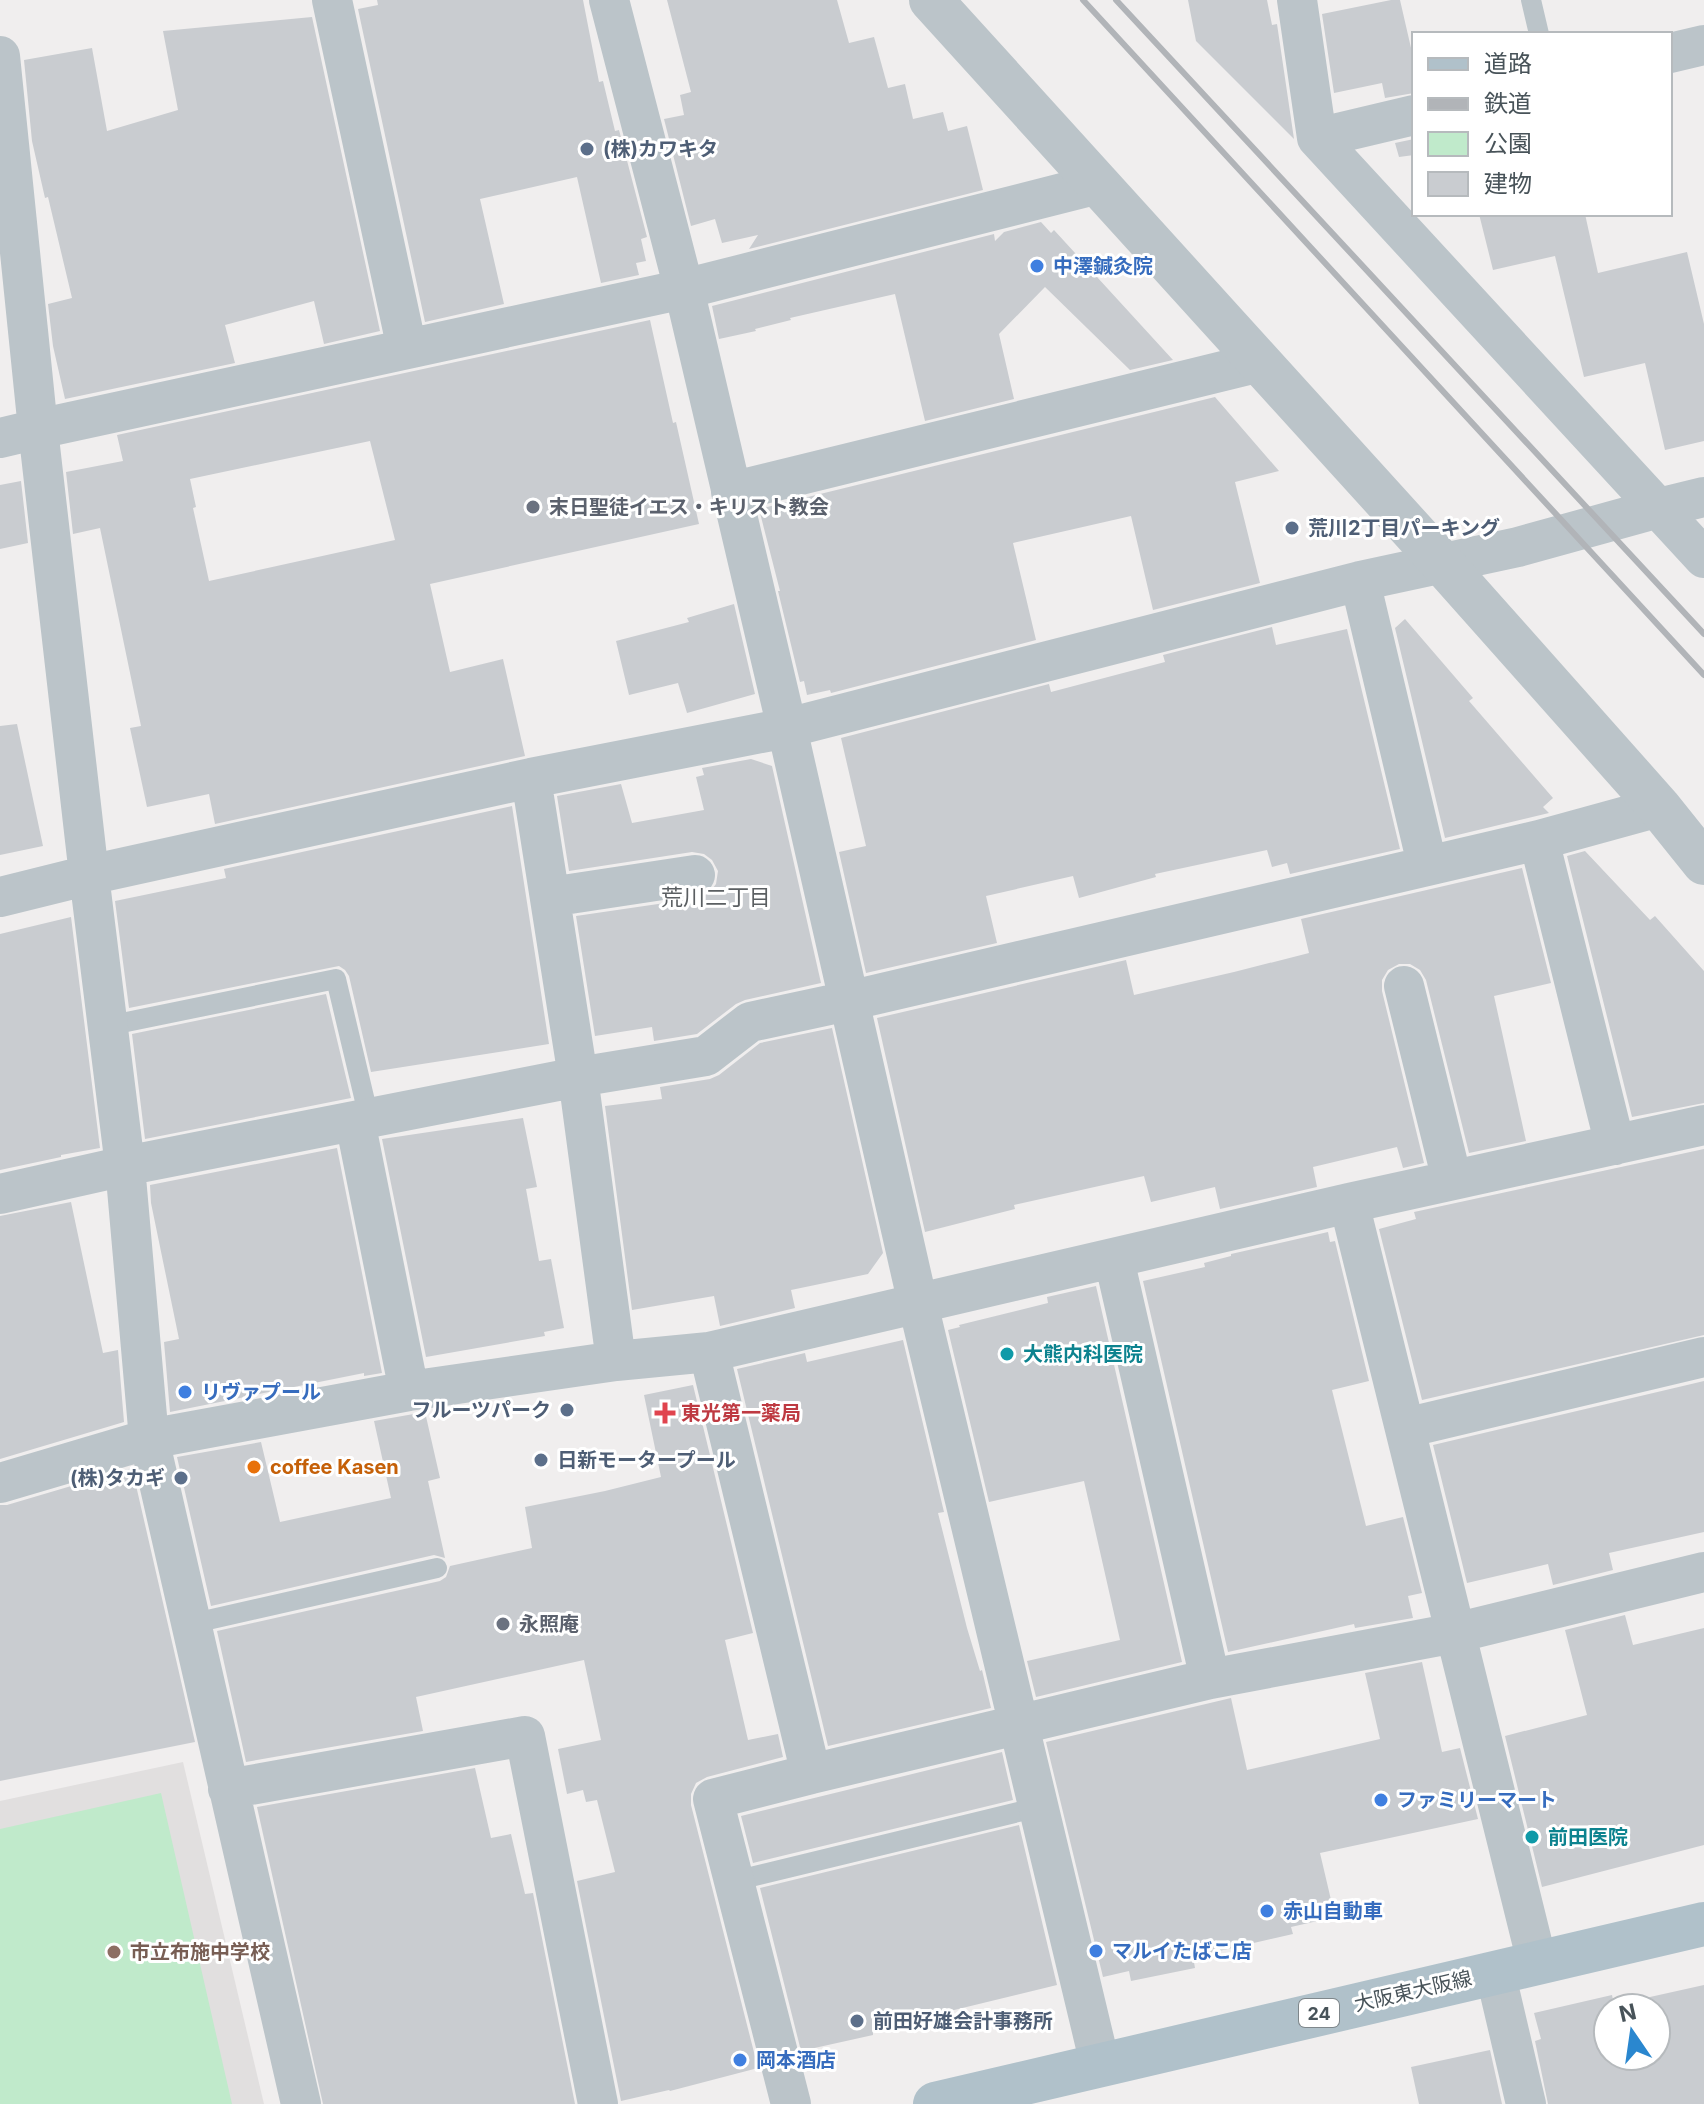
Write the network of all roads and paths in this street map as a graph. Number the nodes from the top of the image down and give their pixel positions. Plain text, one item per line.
1 (332, 0) edge
2 (609, 0) edge
3 (931, 0) edge
4 (1297, 0) edge
5 (1531, 0) edge
6 (1539, 32) edge
7 (1704, 45) edge
8 (1672, 53) edge
9 (0, 56) edge
10 (1412, 115) edge
11 (1317, 138) junction
12 (1098, 184) junction
13 (684, 289) junction
14 (407, 349) junction
15 (1260, 362) junction
16 (38, 429) junction
17 (0, 438) edge
18 (731, 492) junction
19 (1704, 497) edge
20 (1659, 508) junction
21 (1704, 558) edge
22 (1442, 563) junction
23 (1360, 581) junction
24 (787, 728) junction
25 (531, 778) junction
26 (1659, 807) junction
27 (1539, 840) junction
28 (1704, 863) edge
29 (1427, 864) junction
30 (89, 875) junction
31 (695, 875) dead end
32 (0, 897) edge
33 (550, 897) junction
34 (1404, 986) dead end
35 (848, 1001) junction
36 (107, 1026) junction
37 (578, 1077) junction
38 (362, 1119) junction
39 (1704, 1125) edge
40 (1615, 1145) junction
41 (125, 1166) junction
42 (1452, 1180) junction
43 (0, 1194) edge
44 (1349, 1203) junction
45 (1114, 1259) junction
46 (918, 1304) junction
47 (709, 1352) junction
48 (1704, 1357) edge
49 (616, 1361) junction
50 (409, 1391) junction
51 (1405, 1428) junction
52 (149, 1439) junction
53 (0, 1483) edge
54 (437, 1568) dead end
55 (1704, 1572) edge
56 (190, 1624) junction
57 (1455, 1633) junction
58 (1210, 1679) junction
59 (1019, 1725) junction
60 (811, 1774) junction
61 (228, 1789) junction
62 (1039, 1807) junction
63 (734, 1881) junction
64 (1704, 1924) edge
65 (1537, 1962) junction
66 (1495, 1972) junction
67 (1100, 2064) junction
68 (301, 2104) edge
69 (598, 2104) edge
70 (791, 2104) edge
71 (935, 2104) edge
72 (1526, 2104) edge

1 - 14 street
2 - 13 street
3 - 12 street
4 - 11 street
5 - 6 lane
7 - 8 street
9 - 16 street
10 - 11 street
11 - 20 street
12 - 13 street
12 - 15 street
13 - 14 street
13 - 18 street
14 - 16 street
15 - 18 street
15 - 22 street
16 - 17 street
16 - 30 street
18 - 24 street
19 - 20 street
20 - 21 street
20 - 22 street
22 - 23 street
22 - 26 street
23 - 24 street
23 - 29 street
24 - 25 street
24 - 35 street
25 - 30 street
25 - 33 street
26 - 27 street
26 - 28 street
27 - 29 street
27 - 40 street
29 - 35 street
30 - 32 street
30 - 36 street
31 - 33 street
33 - 37 street
34 - 42 street
35 - 37 street
35 - 46 street
36 - 38 lane
36 - 41 street
37 - 38 street
37 - 49 street
38 - 41 street
38 - 50 street
39 - 40 street
40 - 42 street
41 - 43 street
41 - 52 street
42 - 44 street
44 - 45 street
44 - 51 street
45 - 46 street
45 - 58 street
46 - 47 street
46 - 59 street
47 - 49 street
47 - 60 street
48 - 51 street
49 - 50 street
50 - 52 street
51 - 57 street
52 - 53 street
52 - 56 street
54 - 56 lane
55 - 57 street
56 - 61 street
57 - 58 street
57 - 65 street
58 - 59 street
59 - 60 street
59 - 62 street
60 - 63 street
61 - 68 street
61 - 69 street
62 - 63 lane
62 - 67 street
63 - 70 street
64 - 65 main road, 大阪東大阪線 / 24
65 - 66 main road, 大阪東大阪線 / 24
66 - 67 main road, 大阪東大阪線 / 24
66 - 72 street
67 - 71 main road, 大阪東大阪線 / 24

